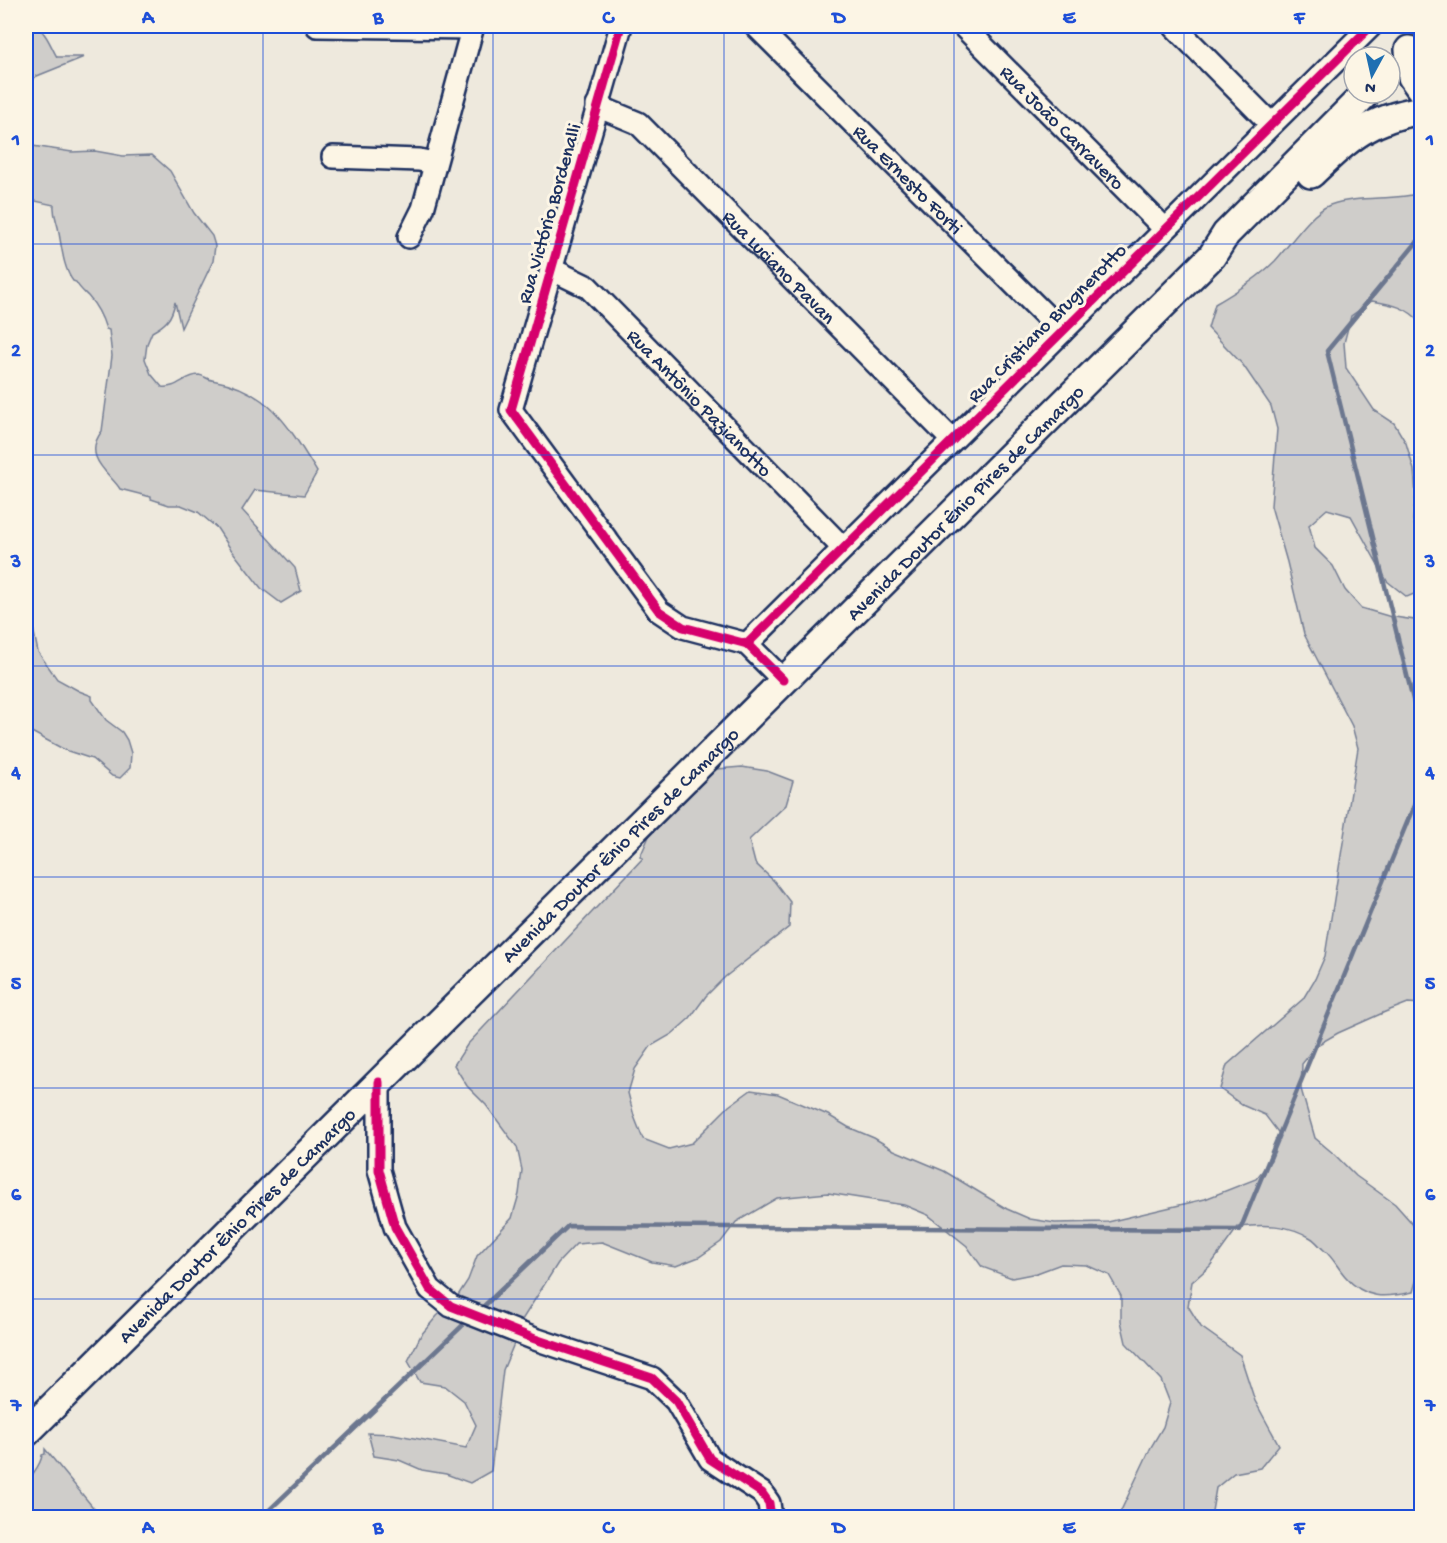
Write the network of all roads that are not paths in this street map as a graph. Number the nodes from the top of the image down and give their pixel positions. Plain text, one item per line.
1 (317, 26) edge
2 (621, 26) edge
3 (756, 26) edge
4 (963, 26) edge
5 (1174, 26) edge
6 (1371, 26) edge
7 (472, 27) edge
8 (1411, 49) edge
9 (1422, 91) edge
10 (1354, 105) edge
11 (597, 106) junction
12 (1422, 110) edge
13 (1271, 124) junction
14 (333, 157) dead end
15 (434, 163) junction
16 (1165, 229) junction
17 (409, 237) dead end
18 (1212, 256) junction
19 (551, 269) junction
20 (1062, 332) junction
21 (952, 440) junction
22 (843, 548) junction
23 (747, 644) junction
24 (783, 680) junction
25 (379, 1082) junction
26 (26, 1433) edge
27 (771, 1518) edge

1 - 7 street
2 - 11 street, Rua Victório Bordenalli
3 - 20 street, Rua Ernesto Forti
4 - 16 street, Rua João Carravero
5 - 13 street
6 - 13 street, Rua Cristiano Brugnerotto
7 - 15 street
8 - 9 main road
10 - 18 main road, Avenida Doutor Ênio Pires de Camargo
11 - 19 street, Rua Victório Bordenalli
11 - 21 street, Rua Luciano Pavan
12 - 18 main road, Avenida Doutor Ênio Pires de Camargo
13 - 16 street, Rua Cristiano Brugnerotto
14 - 15 street
15 - 17 street
16 - 20 street, Rua Cristiano Brugnerotto
18 - 24 main road, Avenida Doutor Ênio Pires de Camargo
19 - 22 street, Rua Antônio Pazianotto
19 - 23 street, Rua Victório Bordenalli
20 - 21 street, Rua Cristiano Brugnerotto
21 - 22 street, Rua Cristiano Brugnerotto
22 - 23 street, Rua Cristiano Brugnerotto
23 - 24 street
24 - 25 main road, Avenida Doutor Ênio Pires de Camargo
25 - 26 main road, Avenida Doutor Ênio Pires de Camargo
25 - 27 street

